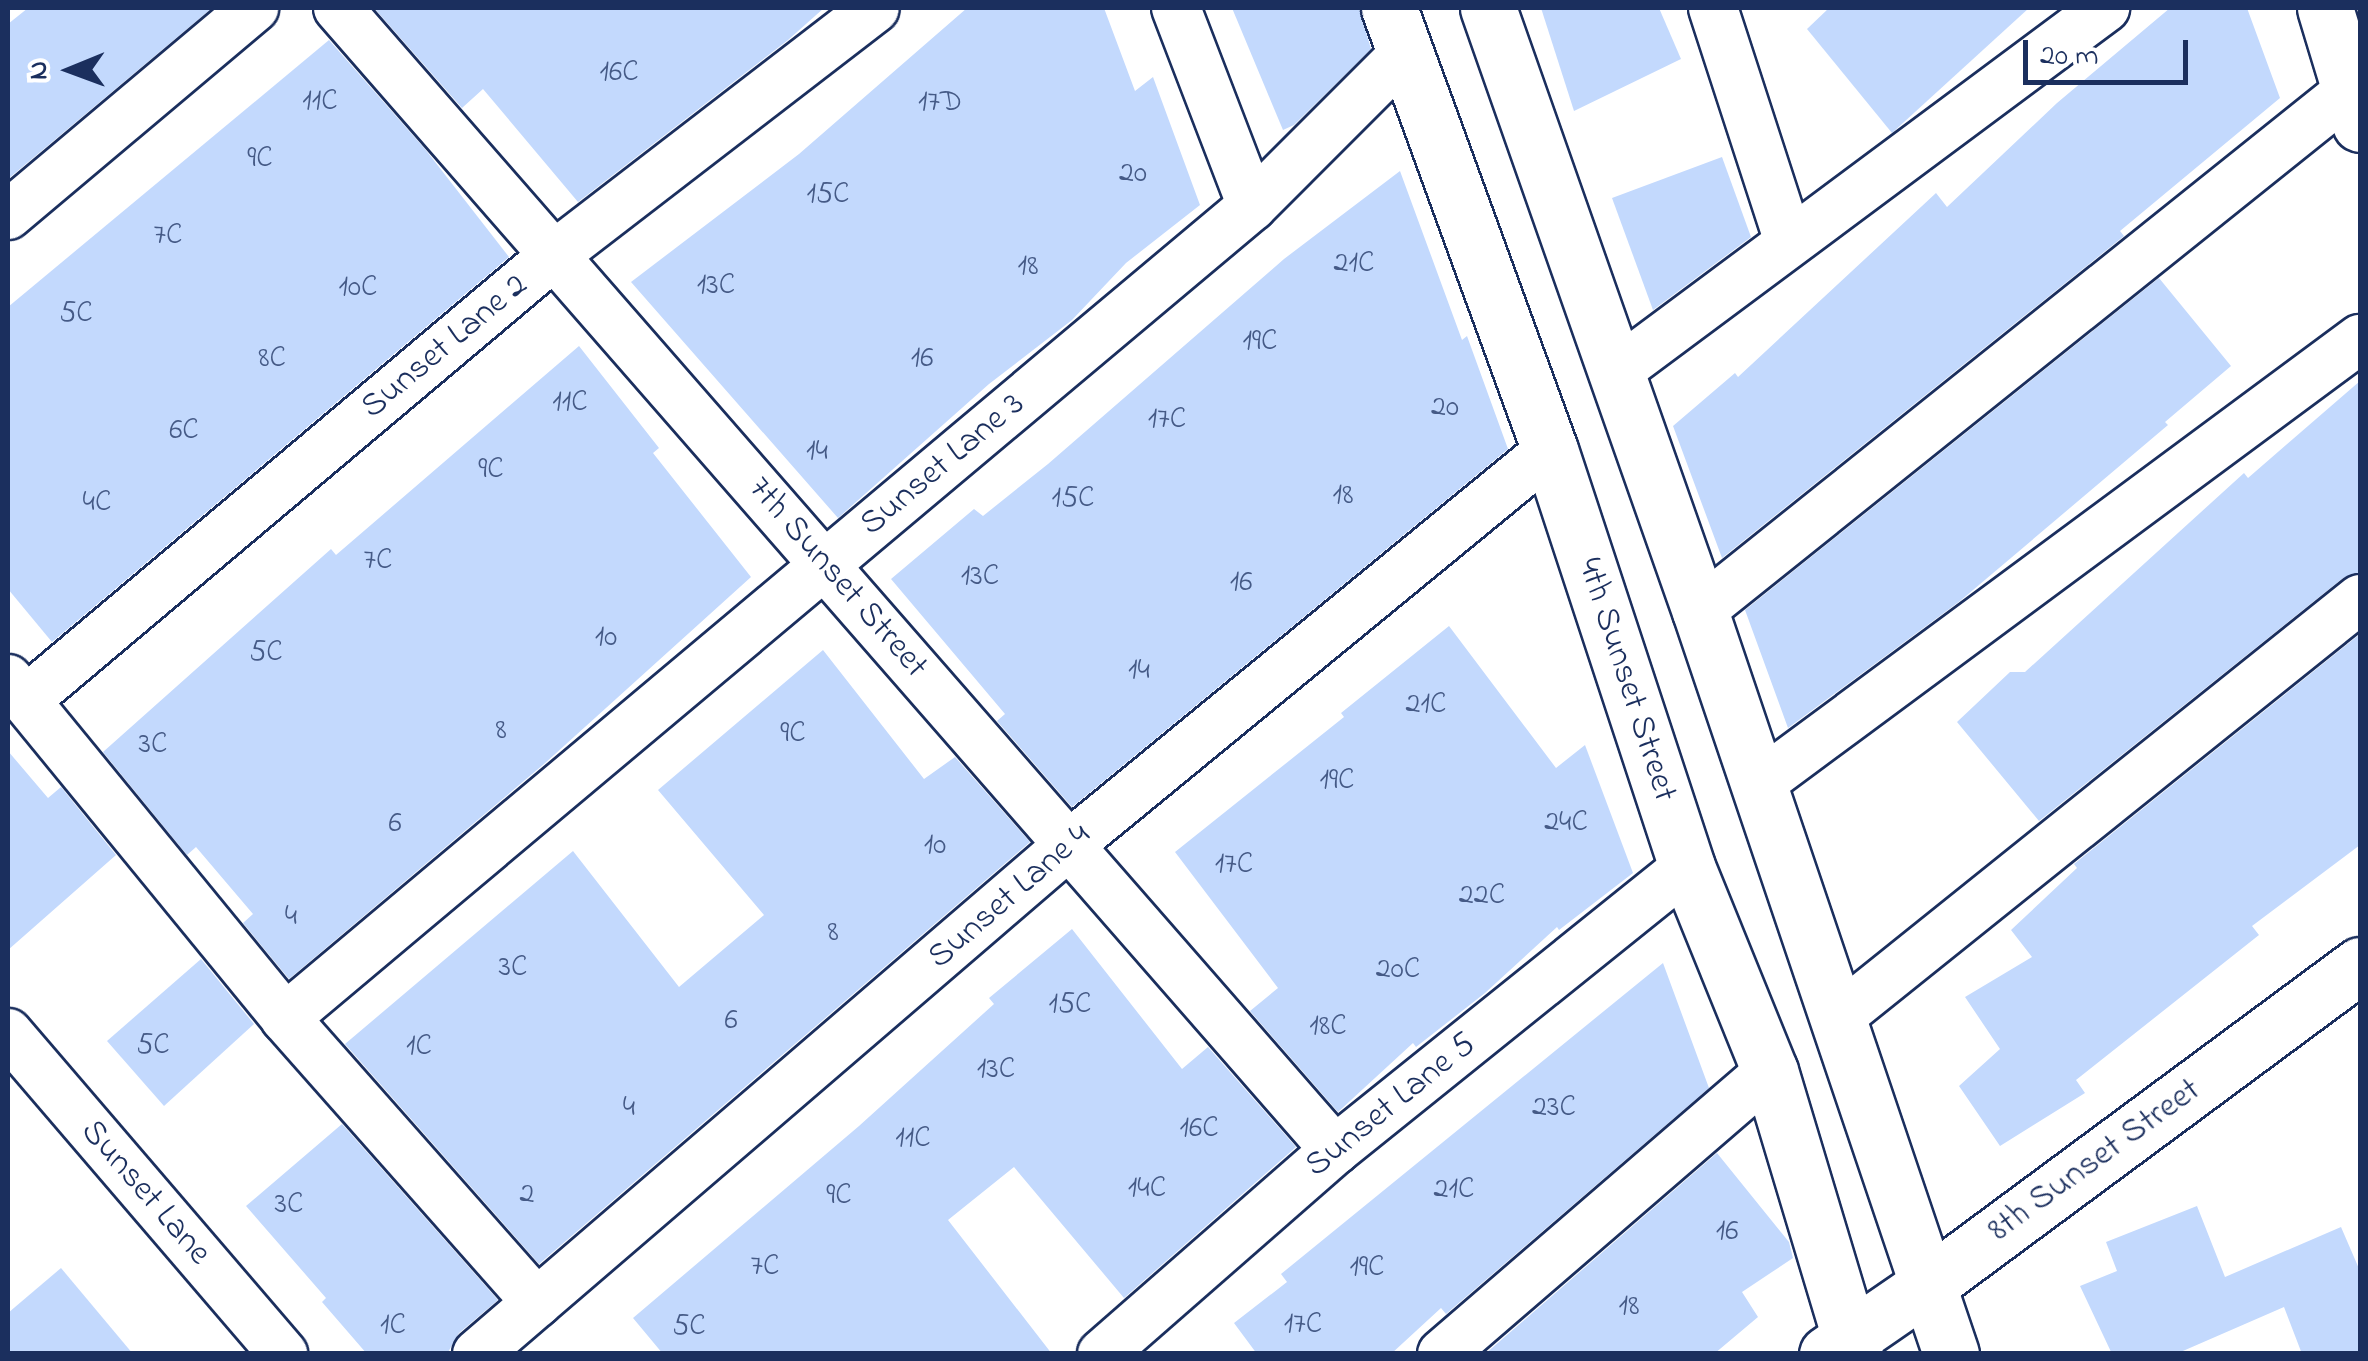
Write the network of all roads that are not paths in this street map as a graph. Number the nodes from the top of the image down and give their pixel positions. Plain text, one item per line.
1 (254, 8) edge
2 (338, 8) edge
3 (875, 8) edge
4 (1176, 8) edge
5 (1488, 8) edge
6 (2324, 8) edge
7 (2095, 11) edge
8 (1726, 14) edge
9 (1397, 30) edge
10 (2355, 107) edge
11 (1252, 206) junction
12 (8, 215) edge
13 (1789, 242) junction
14 (553, 256) junction
15 (2360, 339) edge
16 (1616, 372) junction
17 (1550, 450) junction
18 (826, 562) junction
19 (2360, 599) edge
20 (1700, 611) junction
21 (17, 690) edge
22 (1759, 784) junction
23 (1069, 845) junction
24 (1688, 867) junction
25 (2360, 966) edge
26 (1832, 997) junction
27 (1746, 1004) junction
28 (285, 1018) junction
29 (8, 1033) edge
30 (1770, 1071) junction
31 (1335, 1150) junction
32 (1929, 1284) junction
33 (538, 1303) junction
34 (1843, 1348) edge
35 (283, 1354) edge
36 (477, 1354) edge
37 (1102, 1354) edge
38 (1442, 1354) edge
39 (1951, 1354) edge

1 - 12 street
2 - 14 street, 7th Sunset Street
3 - 14 street, Sunset Lane 2
4 - 11 street
5 - 16 street
6 - 10 street
7 - 13 street
8 - 13 street
9 - 11 street, Sunset Lane 3
9 - 17 street, 4th Sunset Street
10 - 20 street
11 - 18 street, Sunset Lane 3
13 - 16 street
14 - 18 street, 7th Sunset Street
14 - 21 street, Sunset Lane 2
15 - 22 street
16 - 20 street
17 - 23 street, Sunset Lane 4
17 - 24 street, 4th Sunset Street
18 - 23 street, 7th Sunset Street
18 - 28 street, Sunset Lane 3
19 - 26 street
20 - 22 street
21 - 28 street
22 - 26 street
23 - 31 street, 7th Sunset Street
23 - 33 street, Sunset Lane 4
24 - 27 street, 4th Sunset Street
24 - 31 street, Sunset Lane 5
25 - 32 street, 8th Sunset Street
26 - 27 street
26 - 32 street
27 - 30 street, 4th Sunset Street
28 - 33 street
29 - 35 street, Sunset Lane
30 - 34 street, 4th Sunset Street
30 - 38 street
31 - 37 street, Sunset Lane 5
32 - 34 street, 8th Sunset Street
32 - 39 street
33 - 36 street, Sunset Lane 4

